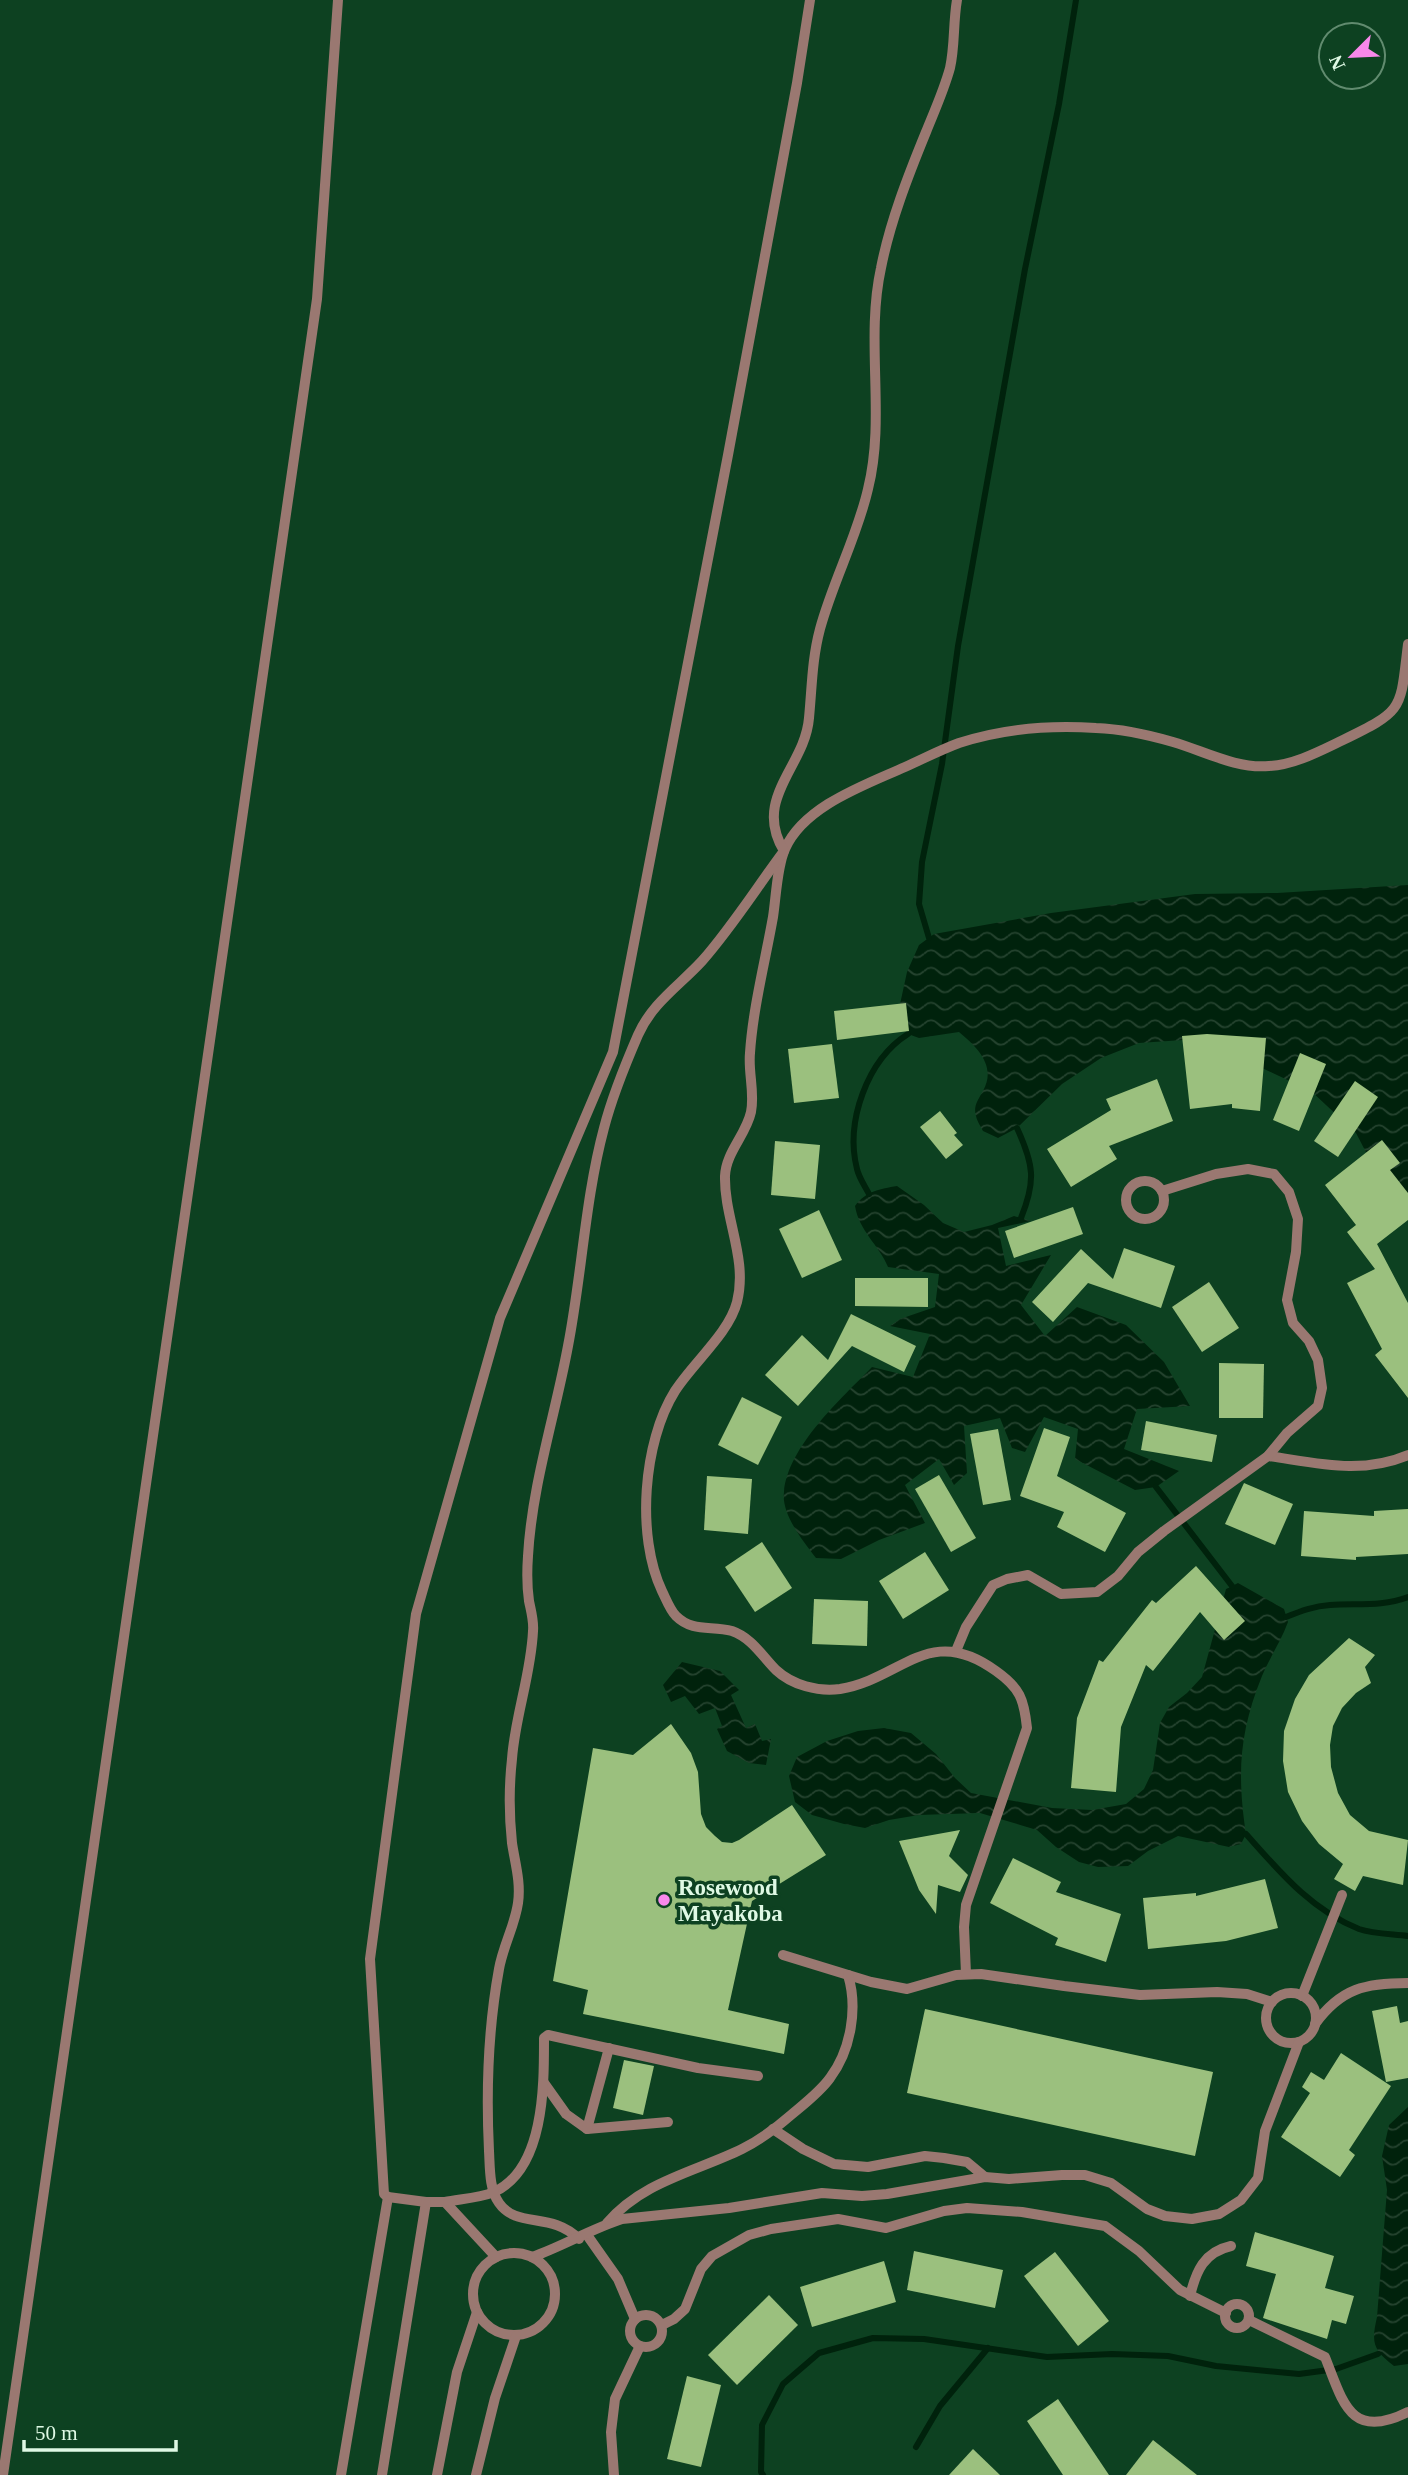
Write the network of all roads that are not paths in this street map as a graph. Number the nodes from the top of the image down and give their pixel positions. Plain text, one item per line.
1 (338, 0) edge
2 (810, 0) edge
3 (957, 0) edge
4 (1408, 644) edge
5 (784, 851) junction
6 (1162, 1191) dead end
7 (1408, 1455) edge
8 (1268, 1456) junction
9 (956, 1651) junction
10 (1341, 1899) dead end
11 (783, 1955) dead end
12 (966, 1974) junction
13 (848, 1975) junction
14 (1408, 1983) edge
15 (1302, 1996) junction
16 (1272, 2002) junction
17 (1315, 2024) junction
18 (1299, 2042) junction
19 (609, 2048) junction
20 (758, 2076) dead end
21 (544, 2083) junction
22 (668, 2122) dead end
23 (587, 2129) junction
24 (773, 2129) junction
25 (985, 2177) junction
26 (494, 2192) junction
27 (388, 2197) junction
28 (426, 2202) junction
29 (445, 2202) junction
30 (605, 2225) junction
31 (583, 2237) junction
32 (1231, 2246) dead end
33 (496, 2257) junction
34 (532, 2257) junction
35 (1190, 2296) junction
36 (477, 2312) junction
37 (1226, 2313) junction
38 (635, 2319) junction
39 (1249, 2320) junction
40 (662, 2325) junction
41 (516, 2336) junction
42 (640, 2346) junction
43 (1408, 2412) edge
44 (3, 2475) edge
45 (341, 2475) edge
46 (382, 2475) edge
47 (437, 2475) edge
48 (476, 2475) edge
49 (614, 2475) edge

1 - 44 lane
2 - 27 lane
3 - 5 lane
4 - 5 lane
5 - 9 lane
5 - 26 lane
6 - 8 lane
7 - 8 lane
8 - 9 lane
9 - 12 lane
10 - 15 lane
11 - 13 lane
12 - 13 lane
12 - 16 lane
13 - 24 lane
14 - 17 lane
15 - 16 lane
15 - 17 lane
16 - 18 lane
17 - 18 lane
18 - 25 lane
19 - 20 lane
19 - 21 lane
19 - 23 lane
21 - 23 lane
21 - 26 lane
22 - 23 lane
24 - 25 lane
24 - 30 lane
25 - 30 lane
26 - 29 lane
26 - 31 lane
27 - 28 lane
27 - 45 lane
28 - 29 lane
28 - 46 lane
29 - 33 lane
30 - 31 lane
31 - 34 lane
31 - 38 lane
32 - 35 lane
33 - 34 lane
33 - 36 lane
34 - 41 lane
35 - 37 lane
35 - 40 lane
36 - 41 lane
36 - 47 lane
37 - 39 lane
37 - 39 lane
38 - 40 lane
38 - 42 lane
39 - 43 lane
40 - 42 lane
41 - 48 lane
42 - 49 lane

